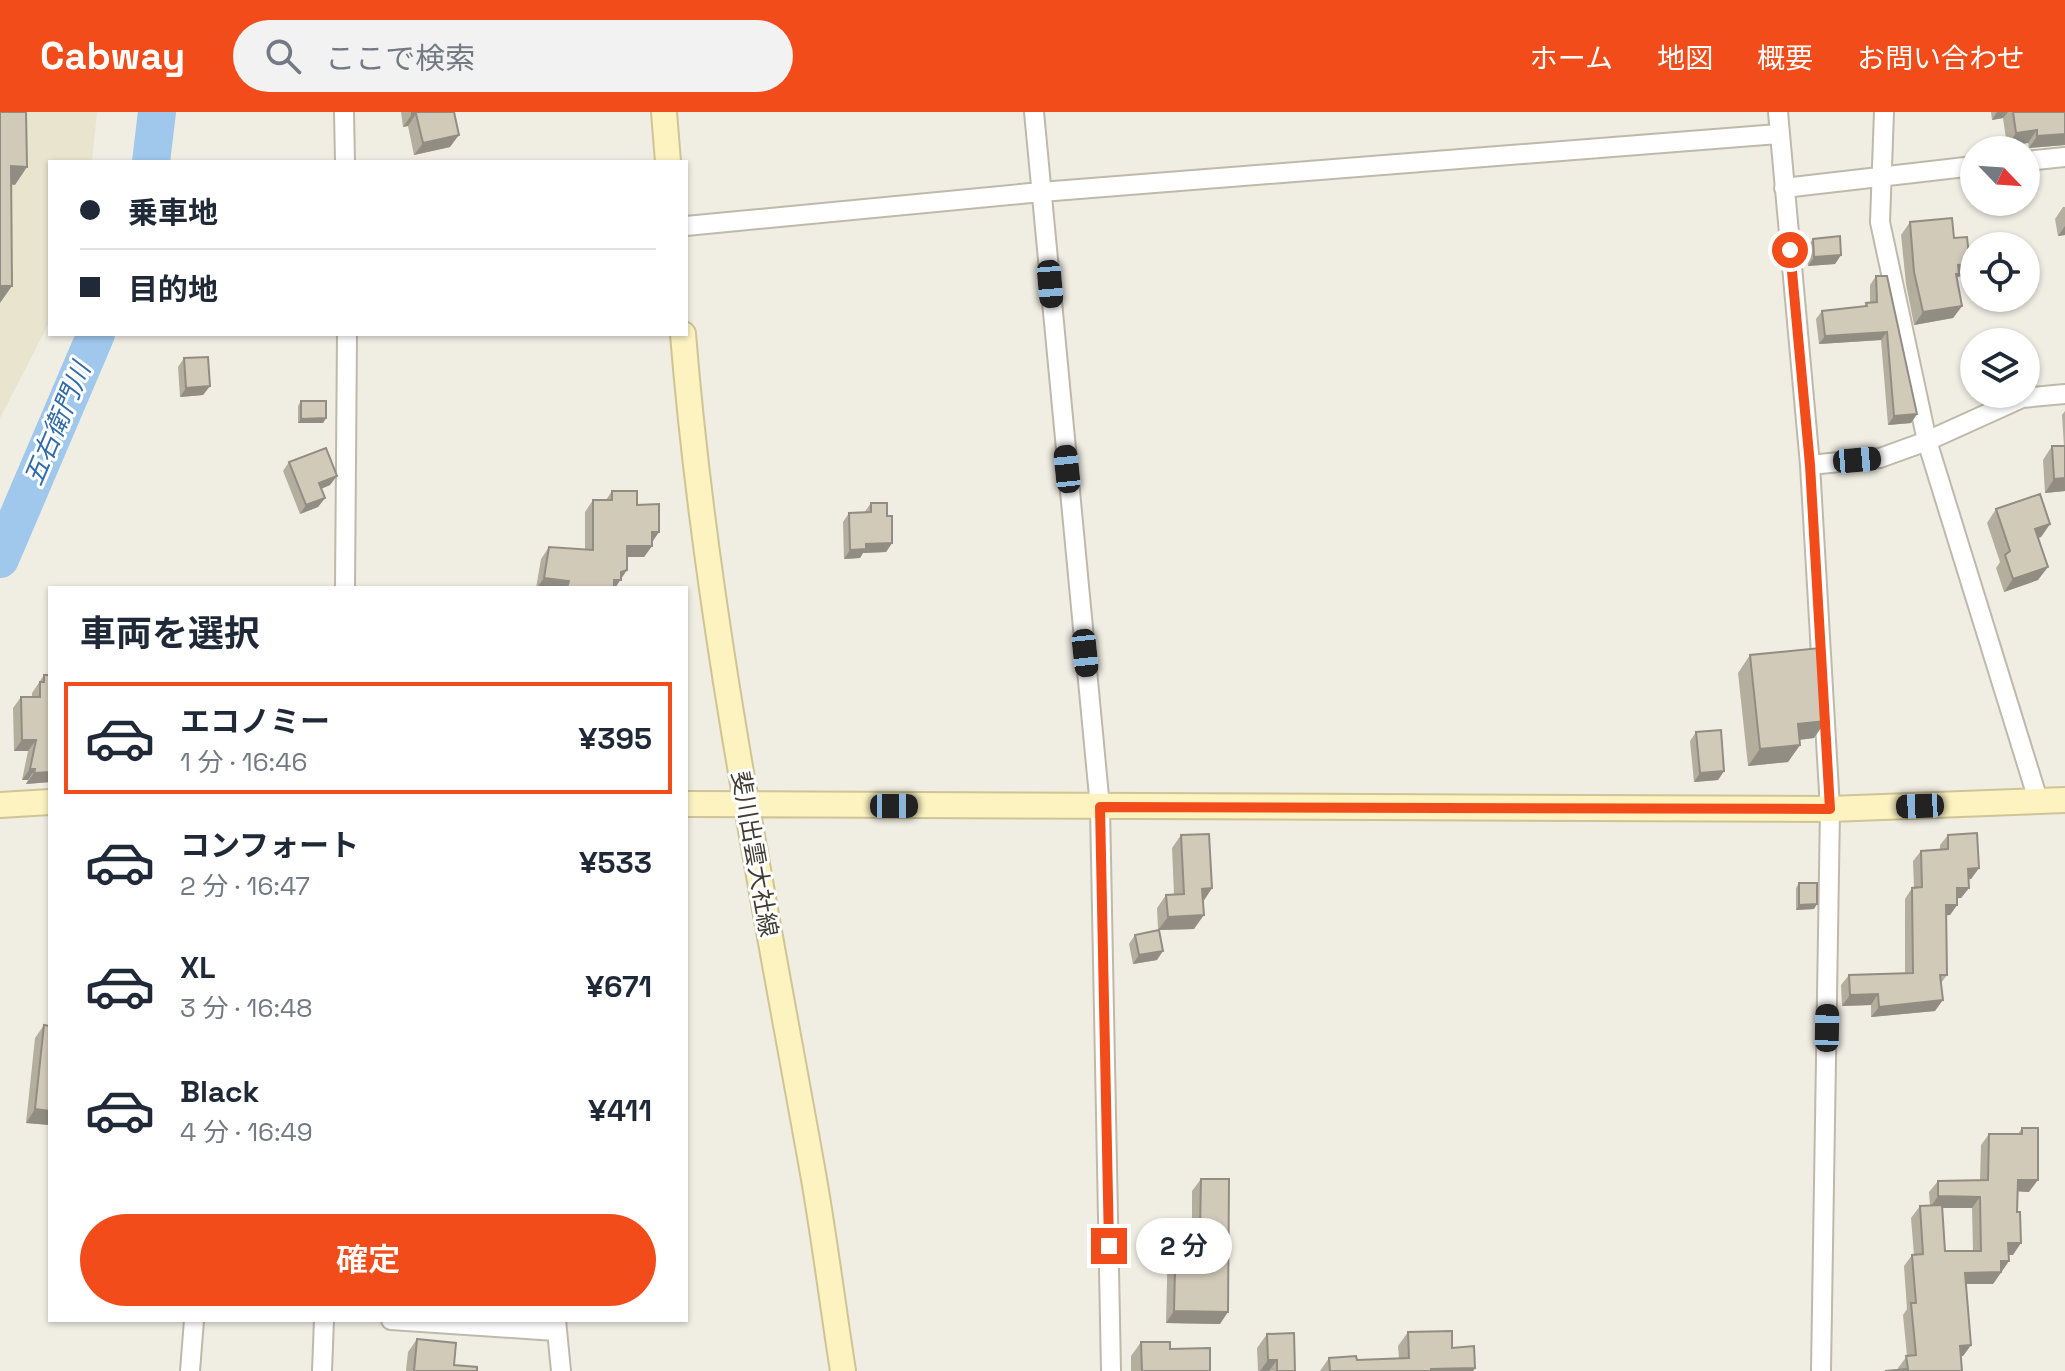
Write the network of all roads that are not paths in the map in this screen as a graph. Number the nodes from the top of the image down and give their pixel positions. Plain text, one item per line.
1 (344, 112) edge
2 (664, 112) edge
3 (1034, 112) edge
4 (1778, 112) edge
5 (1884, 112) edge
6 (1778, 134) junction
7 (2065, 157) edge
8 (345, 160) edge
9 (668, 160) edge
10 (2040, 160) edge
11 (1960, 167) edge
12 (1882, 175) junction
13 (1784, 188) junction
14 (1041, 192) junction
15 (688, 226) edge
16 (347, 336) edge
17 (683, 336) edge
18 (2065, 394) edge
19 (1927, 441) junction
20 (1810, 465) junction
21 (345, 586) edge
22 (2065, 800) edge
23 (48, 802) edge
24 (2039, 803) junction
25 (688, 804) edge
26 (0, 805) edge
27 (746, 806) junction
28 (1100, 807) junction
29 (1830, 809) junction
30 (194, 1322) edge
31 (324, 1322) edge
32 (446, 1322) edge
33 (555, 1326) edge
34 (190, 1371) edge
35 (322, 1371) edge
36 (561, 1371) edge
37 (843, 1371) edge
38 (1111, 1371) edge
39 (1821, 1371) edge

1 - 8 street
2 - 9 street
3 - 14 street
4 - 6 street
5 - 12 street
6 - 13 street
6 - 14 street
7 - 10 street
11 - 12 street
12 - 13 street
12 - 19 street
13 - 20 street
14 - 15 street
14 - 28 street
16 - 21 street
17 - 27 street, 斐川出雲大社線
18 - 19 street
19 - 20 street
19 - 24 street
20 - 29 street
22 - 24 street
23 - 26 street
24 - 29 street
25 - 27 street
27 - 28 street
27 - 37 street, 斐川出雲大社線
28 - 29 street
28 - 38 street
29 - 39 street
30 - 34 street
31 - 35 street
32 - 33 street
33 - 36 street

